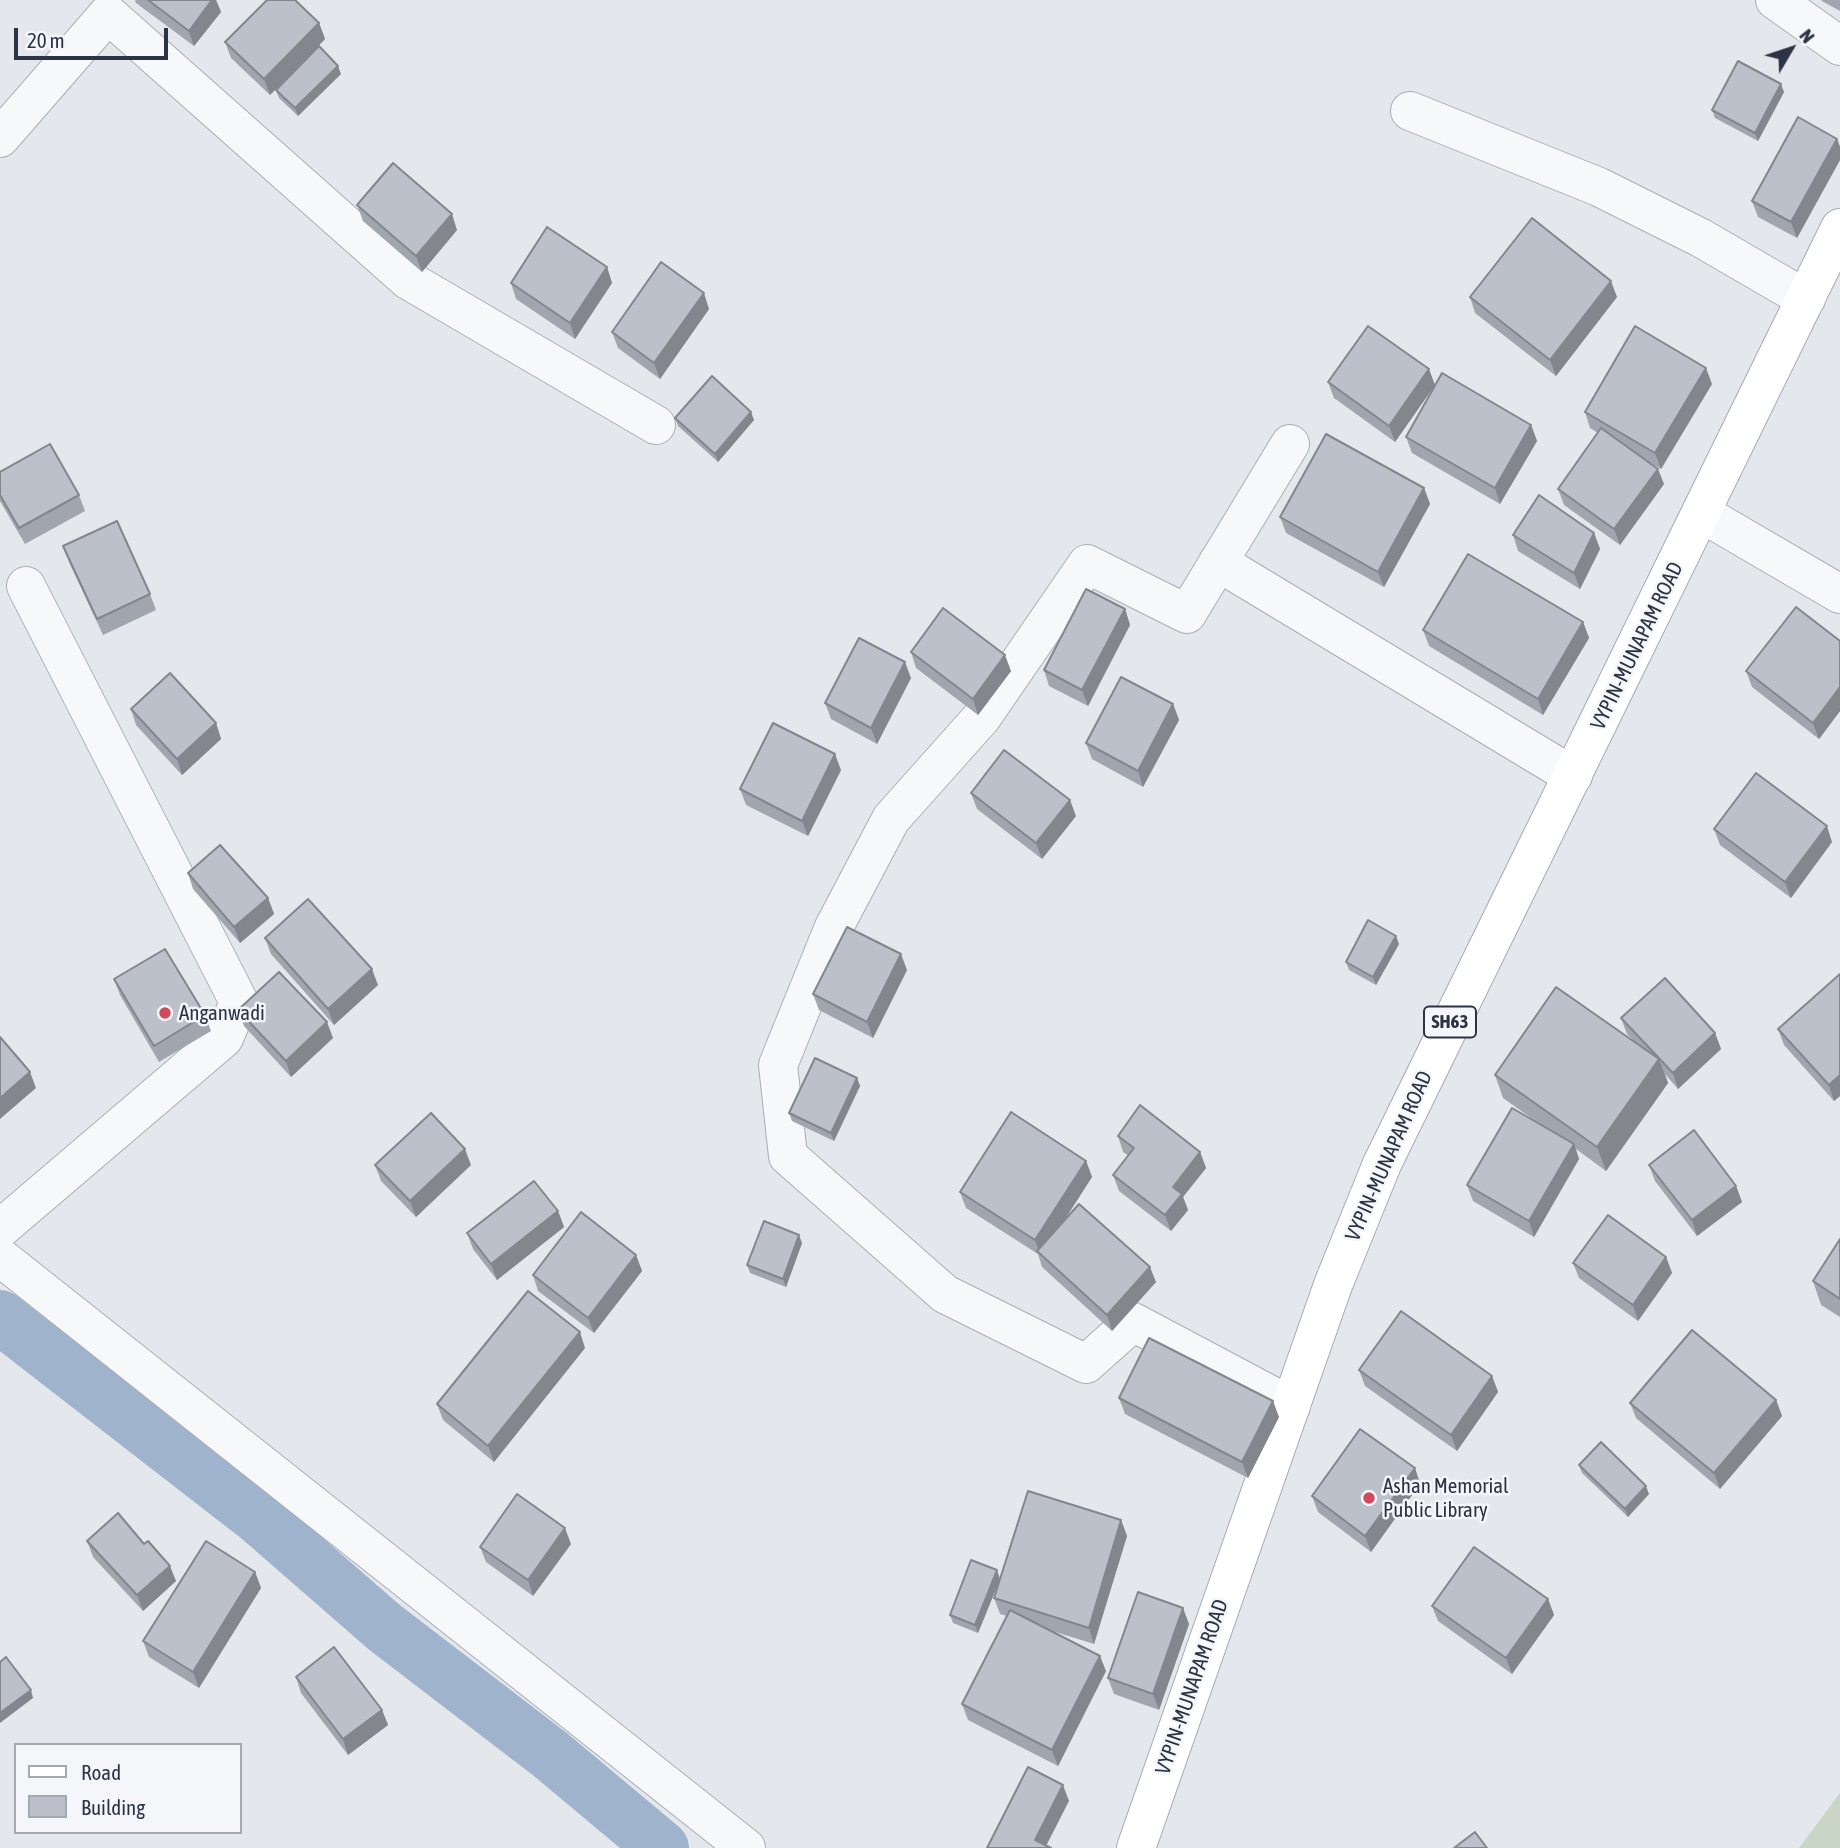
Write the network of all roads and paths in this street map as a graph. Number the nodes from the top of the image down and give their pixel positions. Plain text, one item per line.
1 (1775, 0) edge
2 (103, 7) edge
3 (1840, 46) edge
4 (1410, 111) dead end
5 (0, 138) edge
6 (1840, 228) edge
7 (1806, 299) junction
8 (656, 425) dead end
9 (1290, 444) dead end
10 (1703, 514) junction
11 (1218, 562) junction
12 (26, 586) dead end
13 (1840, 594) edge
14 (1573, 776) junction
15 (0, 1229) edge
16 (0, 1257) edge
17 (1291, 1406) junction
18 (746, 1848) edge
19 (1136, 1848) edge

1 - 3 street
2 - 5 street
2 - 8 street
4 - 7 street
6 - 7 main road, VYPIN-MUNAPAM ROAD / SH63
7 - 10 main road, VYPIN-MUNAPAM ROAD / SH63
9 - 11 street
10 - 13 street
10 - 14 main road, VYPIN-MUNAPAM ROAD / SH63
11 - 14 street
11 - 17 street
12 - 15 street
14 - 17 main road, VYPIN-MUNAPAM ROAD / SH63
16 - 18 street
17 - 19 main road, VYPIN-MUNAPAM ROAD / SH63

